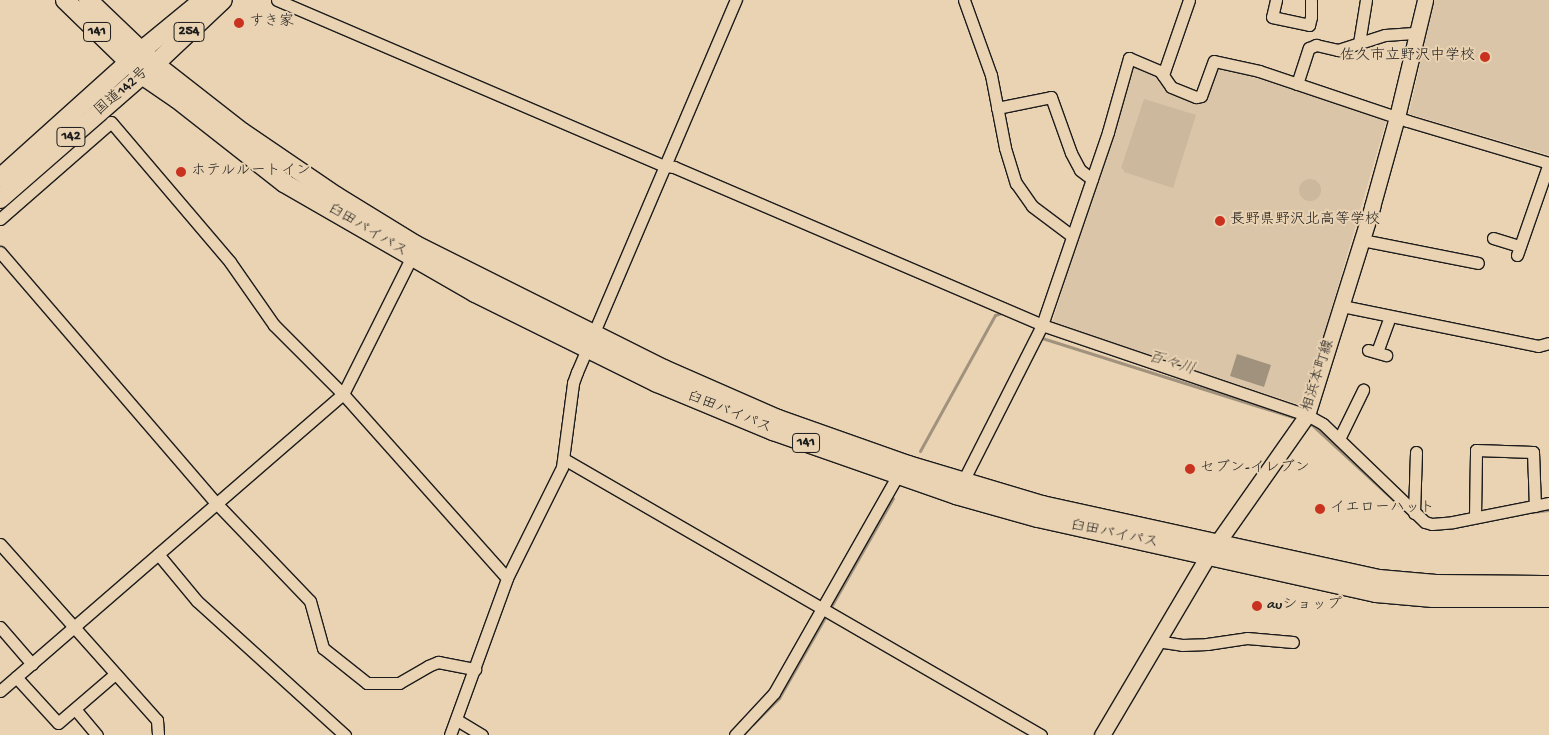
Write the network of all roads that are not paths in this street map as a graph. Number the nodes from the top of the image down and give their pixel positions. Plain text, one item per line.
1 (65, 0) edge
2 (88, 0) edge
3 (203, 0) edge
4 (223, 0) edge
5 (277, 0) edge
6 (736, 0) edge
7 (964, 0) edge
8 (1189, 0) edge
9 (1276, 0) edge
10 (1311, 0) edge
11 (1366, 0) edge
12 (1425, 0) edge
13 (1417, 33) junction
14 (1359, 43) junction
15 (142, 63) junction
16 (1163, 75) junction
17 (1297, 84) junction
18 (997, 108) junction
19 (1397, 117) junction
20 (1549, 163) edge
21 (665, 166) junction
22 (0, 178) edge
23 (1092, 179) junction
24 (0, 199) edge
25 (0, 219) edge
26 (1072, 236) junction
27 (1493, 238) dead end
28 (1362, 240) junction
29 (0, 252) edge
30 (411, 258) junction
31 (1478, 263) dead end
32 (1342, 306) junction
33 (1390, 316) junction
34 (1042, 325) junction
35 (591, 342) junction
36 (1549, 343) edge
37 (1377, 352) dead end
38 (1363, 390) dead end
39 (343, 394) junction
40 (1307, 415) junction
41 (1339, 439) junction
42 (1416, 452) dead end
43 (564, 459) junction
44 (898, 475) junction
45 (962, 483) junction
46 (1549, 503) edge
47 (217, 504) junction
48 (1535, 506) junction
49 (1414, 513) junction
50 (1475, 518) junction
51 (0, 544) edge
52 (1213, 550) junction
53 (158, 554) junction
54 (506, 578) junction
55 (1549, 585) edge
56 (1549, 598) edge
57 (822, 609) junction
58 (0, 627) edge
59 (73, 628) junction
60 (1157, 641) junction
61 (1293, 642) dead end
62 (32, 664) junction
63 (475, 669) junction
64 (115, 674) junction
65 (16, 677) junction
66 (0, 691) edge
67 (75, 709) junction
68 (457, 720) junction
69 (97, 735) edge
70 (158, 735) edge
71 (345, 735) edge
72 (450, 735) edge
73 (482, 735) edge
74 (735, 735) edge
75 (1041, 735) edge
76 (1102, 735) edge

1 - 15 highway, 141
2 - 15 highway, 141
3 - 15 highway, 254
4 - 15 highway, 254
5 - 21 street
6 - 21 street
7 - 18 street
8 - 16 street
9 - 10 street
11 - 14 street
12 - 13 main road, 相浜本町線
13 - 14 street
13 - 19 main road, 相浜本町線
14 - 17 street
15 - 22 highway, 国道142号 / 142
15 - 24 highway, 国道142号 / 142
15 - 30 highway, 臼田バイパス / 141
15 - 35 highway, 臼田バイパス / 141
16 - 17 street
16 - 23 street
17 - 19 street
18 - 23 street
18 - 26 street
19 - 20 street
19 - 28 main road, 相浜本町線
20 - 27 street
21 - 34 street
21 - 35 street
23 - 26 street
25 - 39 street
26 - 34 street
28 - 31 street
28 - 32 main road, 相浜本町線
29 - 47 street
30 - 35 highway, 臼田バイパス / 141
30 - 39 street
32 - 33 street
32 - 40 main road, 相浜本町線
33 - 36 street
33 - 37 street
34 - 40 street
34 - 45 street
35 - 43 street
35 - 44 highway, 臼田バイパス / 141
35 - 45 highway, 臼田バイパス / 141
38 - 41 street
39 - 47 street
39 - 54 street
40 - 41 street
40 - 52 main road, 相浜本町線
41 - 49 street
42 - 49 street
43 - 54 street
43 - 57 street
44 - 52 highway, 臼田バイパス / 141
44 - 57 street
45 - 52 highway, 臼田バイパス / 141
46 - 48 street
47 - 53 street
47 - 63 street
48 - 50 street
48 - 50 street
49 - 50 street
51 - 59 street
52 - 55 highway, 臼田バイパス / 141
52 - 56 highway, 臼田バイパス / 141
52 - 60 main road, 相浜本町線
53 - 59 street
53 - 71 street
54 - 63 street
57 - 74 street
57 - 75 street
58 - 62 street
59 - 62 street
59 - 64 street
60 - 61 street
60 - 76 main road, 相浜本町線
62 - 65 street
63 - 68 street
64 - 67 street
64 - 70 street
65 - 66 street
65 - 67 street
67 - 69 street
68 - 72 street
68 - 73 street

